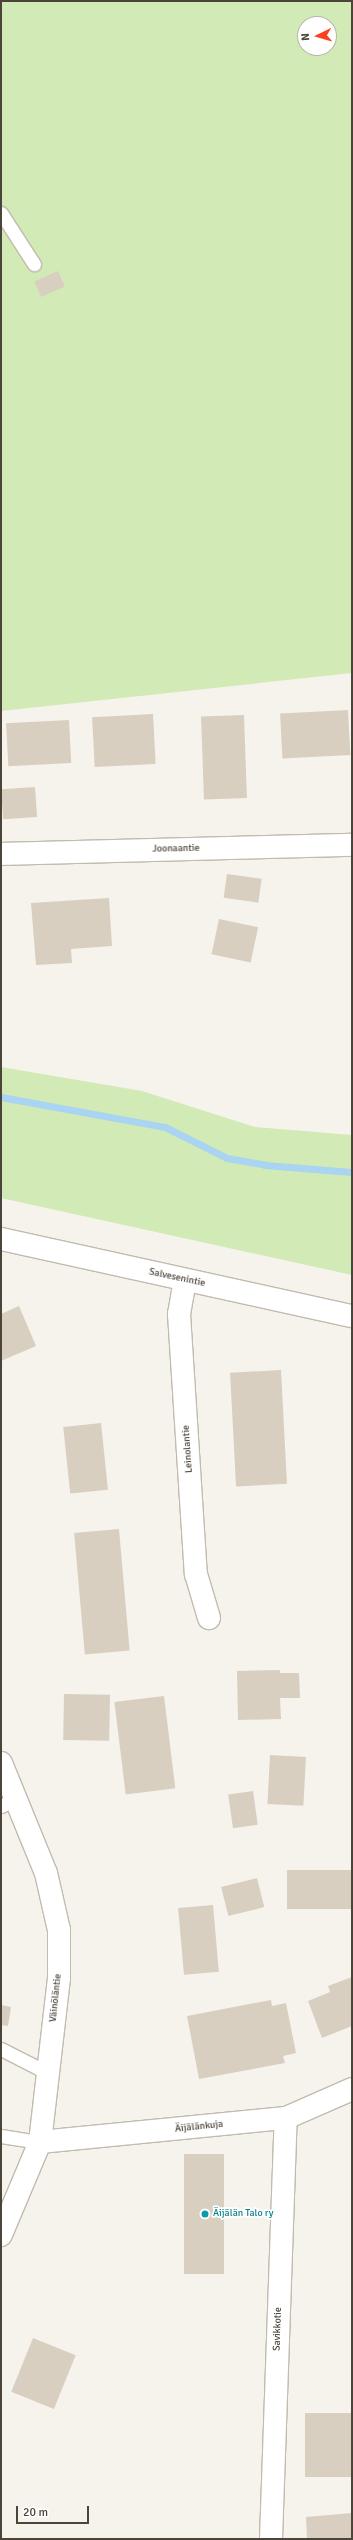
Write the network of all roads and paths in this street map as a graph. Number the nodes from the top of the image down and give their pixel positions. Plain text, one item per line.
1 (1, 213) edge
2 (34, 264) dead end
3 (352, 845) edge
4 (1, 854) edge
5 (1, 1239) edge
6 (185, 1280) junction
7 (352, 1316) edge
8 (209, 1618) dead end
9 (1, 1763) edge
10 (8, 1802) edge
11 (1, 2049) edge
12 (48, 2073) junction
13 (352, 2089) edge
14 (286, 2118) junction
15 (1, 2136) edge
16 (40, 2142) junction
17 (1, 2235) edge
18 (271, 2539) edge

1 - 2 lane
3 - 4 street, Joonaantie
5 - 6 street, Salvesenintie
6 - 7 street, Salvesenintie
6 - 8 street, Leinolantie
9 - 10 street, Väinöläntie
10 - 12 street, Väinöläntie
11 - 12 lane
12 - 16 street, Väinöläntie
13 - 14 street, Äijälänkuja
14 - 16 street, Äijälänkuja
14 - 18 street, Savikkotie
15 - 16 lane
16 - 17 street, Väinöläntie

